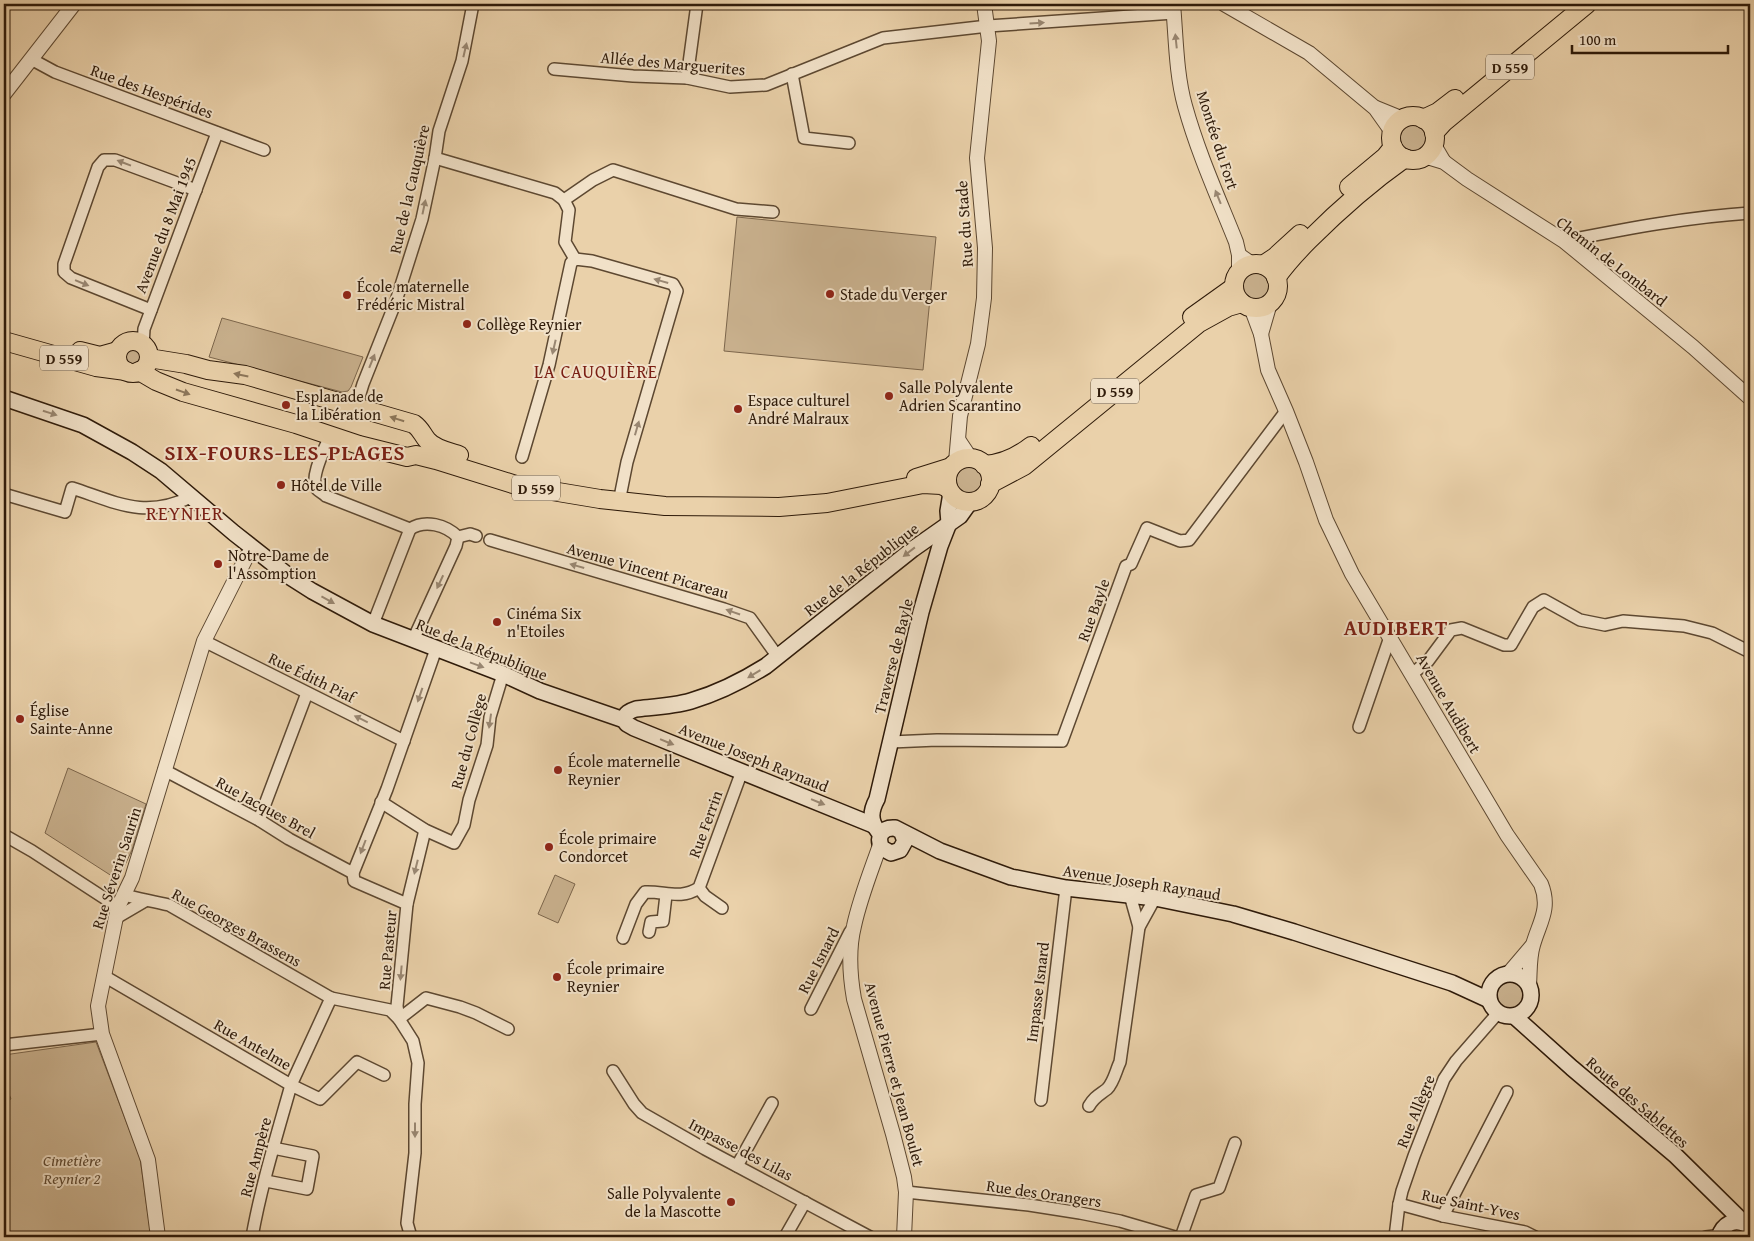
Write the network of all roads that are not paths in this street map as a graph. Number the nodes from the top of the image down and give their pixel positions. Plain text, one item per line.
1 (74, 4) edge
2 (473, 4) edge
3 (697, 4) edge
4 (984, 4) edge
5 (1224, 4) edge
6 (1571, 4) edge
7 (1587, 4) edge
8 (1173, 9) edge
9 (988, 26) junction
10 (31, 59) junction
11 (554, 69) dead end
12 (792, 74) junction
13 (687, 78) junction
14 (4, 94) edge
15 (1423, 119) junction
16 (217, 133) junction
17 (1398, 139) junction
18 (849, 144) dead end
19 (1431, 145) junction
20 (264, 150) dead end
21 (435, 158) junction
22 (196, 190) junction
23 (564, 200) junction
24 (773, 212) dead end
25 (1750, 212) edge
26 (1564, 241) junction
27 (574, 259) junction
28 (1245, 274) junction
29 (1276, 278) junction
30 (1270, 303) junction
31 (151, 310) junction
32 (4, 330) edge
33 (1261, 334) junction
34 (4, 341) edge
35 (139, 352) junction
36 (4, 398) edge
37 (1750, 398) edge
38 (356, 407) junction
39 (1286, 411) junction
40 (330, 436) junction
41 (426, 439) junction
42 (416, 455) junction
43 (522, 457) dead end
44 (965, 463) junction
45 (622, 483) junction
46 (990, 484) junction
47 (950, 490) junction
48 (7, 495) dead end
49 (191, 497) junction
50 (970, 502) junction
51 (949, 523) junction
52 (410, 529) junction
53 (473, 535) dead end
54 (458, 537) junction
55 (490, 540) dead end
56 (254, 549) junction
57 (373, 624) junction
58 (1390, 637) junction
59 (413, 640) junction
60 (204, 641) junction
61 (436, 649) junction
62 (1750, 652) edge
63 (778, 657) junction
64 (503, 674) junction
65 (1412, 674) junction
66 (307, 693) junction
67 (624, 720) junction
68 (1358, 727) dead end
69 (404, 741) junction
70 (891, 742) junction
71 (164, 770) junction
72 (742, 771) junction
73 (381, 802) junction
74 (259, 820) junction
75 (425, 830) junction
76 (4, 835) edge
77 (889, 838) junction
78 (353, 873) junction
79 (699, 888) junction
80 (1066, 888) junction
81 (666, 894) junction
82 (1130, 895) junction
83 (1155, 898) junction
84 (145, 901) junction
85 (407, 904) junction
86 (119, 907) junction
87 (722, 908) dead end
88 (854, 926) junction
89 (1139, 927) junction
90 (649, 932) dead end
91 (623, 938) dead end
92 (1532, 946) junction
93 (1509, 973) junction
94 (104, 976) junction
95 (1495, 980) junction
96 (1452, 983) junction
97 (1529, 985) junction
98 (331, 998) junction
99 (1493, 1006) junction
100 (1529, 1006) junction
101 (811, 1009) dead end
102 (1514, 1016) junction
103 (399, 1019) junction
104 (508, 1029) dead end
105 (102, 1034) junction
106 (1536, 1035) junction
107 (4, 1045) edge
108 (613, 1071) dead end
109 (384, 1075) dead end
110 (291, 1085) junction
111 (1507, 1092) dead end
112 (1041, 1100) dead end
113 (772, 1103) dead end
114 (1089, 1106) dead end
115 (1235, 1143) dead end
116 (273, 1148) junction
117 (737, 1166) junction
118 (266, 1180) junction
119 (906, 1192) junction
120 (1716, 1197) junction
121 (805, 1202) junction
122 (1399, 1204) junction
123 (1443, 1216) junction
124 (1746, 1225) edge
125 (904, 1232) edge
126 (1722, 1232) edge
127 (158, 1237) edge
128 (252, 1237) edge
129 (411, 1237) edge
130 (785, 1237) edge
131 (870, 1237) edge
132 (893, 1237) edge
133 (1175, 1237) edge
134 (1180, 1237) edge
135 (1395, 1237) edge
136 (1535, 1237) edge
137 (1706, 1237) edge

1 - 10 street
21 -> 2 street, Rue de la Cauquière
3 - 13 street
4 - 9 street, Rue du Stade
5 - 17 street
6 - 15 main road
7 - 19 main road, D 559
9 -> 8 street, Allée des Marguerites
28 -> 8 street, Montée du Fort
9 - 12 street, Allée des Marguerites
9 - 44 street, Rue du Stade
10 - 14 street
10 - 16 street, Rue des Hespérides
11 - 13 street, Allée des Marguerites
12 - 13 street, Allée des Marguerites
12 - 18 street
15 - 17 main road
15 - 19 main road
16 - 20 street, Rue des Hespérides
16 - 22 street, Avenue du 8 Mai 1945
17 - 19 main road
17 - 28 main road, D 559
17 - 29 main road
19 - 26 street, Chemin de Lombard
21 - 23 street
38 -> 21 street, Rue de la Cauquière
22 - 31 street, Avenue du 8 Mai 1945
22 -> 31 street
23 - 24 street
23 - 27 street
25 - 26 street
26 - 37 street, Chemin de Lombard
27 -> 43 street
45 -> 27 street
28 - 29 main road
28 - 30 main road
28 - 33 street, Avenue Audibert
28 - 44 main road, D 559
28 - 46 main road, D 559
29 - 30 main road
30 - 33 street, Avenue Audibert
31 - 35 street, Avenue du 8 Mai 1945
32 - 35 main road, D 559
33 - 39 street, Avenue Audibert
34 - 35 main road, D 559
38 -> 35 main road, D 559
35 -> 40 main road, D 559
36 -> 49 main road, Rue de la République
41 -> 38 main road, D 559
39 - 58 street, Avenue Audibert
39 - 70 street, Rue Bayle
40 - 42 main road, D 559
40 - 52 street
41 - 42 main road
41 - 45 main road, D 559
42 - 47 main road, D 559
44 - 45 main road, D 559
44 - 46 main road
44 - 47 main road
46 - 50 main road
47 - 50 main road
47 - 51 main road, Traverse de Bayle
48 - 49 street
49 - 56 main road, Rue de la République
50 - 51 main road, Traverse de Bayle
51 -> 63 main road, Rue de la République
51 - 70 main road, Traverse de Bayle
52 - 54 street
52 - 57 street
53 - 54 street
54 -> 59 street
63 -> 55 street, Avenue Vincent Picareau
56 -> 57 main road, Rue de la République
56 - 60 street, Rue Séverin Saurin
57 - 59 main road, Rue de la République
58 - 65 street, Avenue Audibert
58 - 68 street
59 - 61 main road, Rue de la République
60 - 66 street, Rue Édith Piaf
60 - 71 street, Rue Séverin Saurin
61 -> 64 main road, Rue de la République
61 -> 69 street
62 - 65 street
63 -> 67 main road, Rue de la République
64 - 67 main road, Rue de la République
64 -> 75 street, Rue du Collège
65 - 92 street, Avenue Audibert
69 -> 66 street, Rue Édith Piaf
66 - 74 street
67 -> 72 main road, Avenue Joseph Raynaud
69 - 73 street
70 - 77 main road, Traverse de Bayle
71 - 74 street, Rue Jacques Brel
71 - 86 street, Rue Séverin Saurin
72 -> 77 main road, Avenue Joseph Raynaud
72 - 79 street, Rue Ferrin
73 - 75 street
73 -> 78 street
74 - 78 street, Rue Jacques Brel
75 -> 85 street
76 - 86 street, Rue Georges Brassens
77 - 80 main road, Avenue Joseph Raynaud
77 - 88 street, Avenue Pierre et Jean Boulet
78 - 85 street, Rue Pasteur
79 - 81 street
79 - 87 street
80 - 82 main road, Avenue Joseph Raynaud
80 - 112 street, Impasse Isnard
81 - 90 street
81 - 91 street
82 - 83 main road, Avenue Joseph Raynaud
82 - 89 street
83 - 89 street
83 - 96 main road, Avenue Joseph Raynaud
84 - 86 street
84 - 86 street, Rue Georges Brassens
84 - 98 street, Rue Georges Brassens
85 -> 103 street, Rue Pasteur
86 - 94 street, Rue Séverin Saurin
88 - 101 street, Rue Isnard
88 - 119 street, Avenue Pierre et Jean Boulet
89 - 114 street
92 - 93 street, Avenue Audibert
92 - 97 street, Avenue Audibert
93 - 95 main road
93 - 97 main road
94 - 105 street, Rue Séverin Saurin
94 - 110 street, Rue Antelme
95 - 96 main road, Avenue Joseph Raynaud
95 - 99 main road
96 - 99 main road, Avenue Joseph Raynaud
97 - 100 main road
98 - 103 street
98 - 110 street, Rue Antelme
99 - 102 main road
99 - 122 street, Rue Allègre
100 - 102 main road
100 - 106 main road
102 - 106 main road, Route des Sablettes
103 - 104 street
103 -> 129 street
105 - 107 street
105 - 127 street, Rue Séverin Saurin
106 - 120 main road, Route des Sablettes
108 - 117 street, Impasse des Lilas
109 - 110 street
110 - 116 street, Rue Ampère
111 - 123 street
113 - 117 street
115 - 134 street
116 - 118 street, Rue Ampère
116 - 118 street
117 - 121 street, Impasse des Lilas
118 - 128 street, Rue Ampère
119 - 125 street, Avenue Pierre et Jean Boulet
119 - 133 street, Rue des Orangers
120 - 124 main road, Route des Sablettes
120 - 126 main road, Route des Sablettes
121 - 130 street
121 - 131 street, Impasse des Lilas
122 - 123 street, Rue Saint-Yves
122 - 135 street, Rue Allègre
123 - 136 street, Rue Saint-Yves
124 - 126 main road
125 - 132 street, Avenue Pierre et Jean Boulet
126 - 137 street

